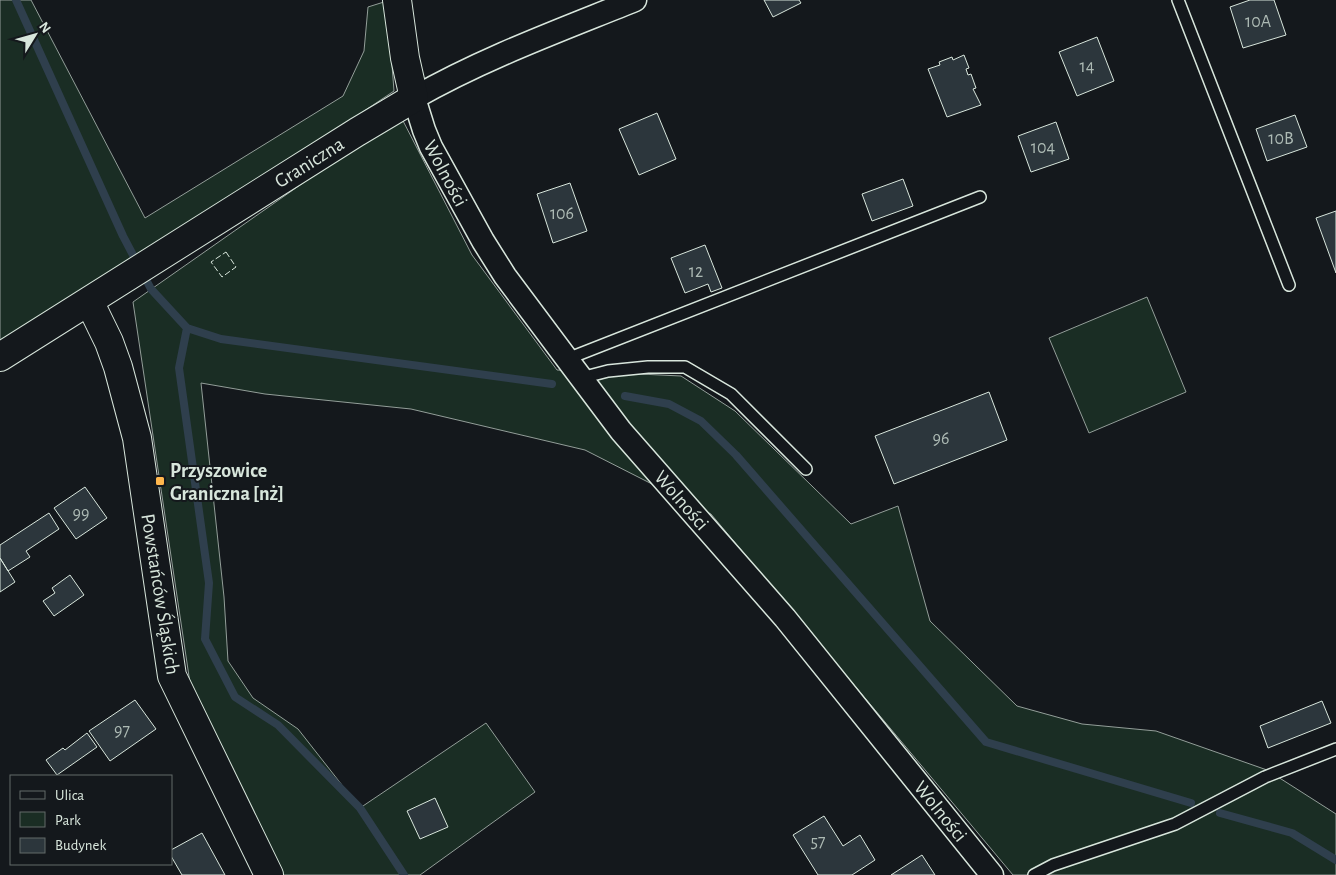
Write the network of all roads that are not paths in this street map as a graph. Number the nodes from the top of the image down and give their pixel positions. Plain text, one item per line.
1 (397, 0) edge
2 (636, 0) edge
3 (1178, 0) edge
4 (414, 98) junction
5 (980, 197) dead end
6 (1289, 285) dead end
7 (89, 301) junction
8 (0, 357) edge
9 (567, 359) junction
10 (581, 378) junction
11 (806, 469) dead end
12 (1336, 749) edge
13 (268, 875) edge
14 (992, 875) edge
15 (1034, 875) edge

1 - 4 street
2 - 4 street, Graniczna
3 - 6 lane
4 - 7 street, Graniczna
4 - 9 street, Wolności
5 - 9 lane
7 - 8 street, Graniczna
7 - 13 street, Powstańców Śląskich
9 - 10 street, Wolności
10 - 11 lane
10 - 14 street, Wolności
12 - 15 lane

